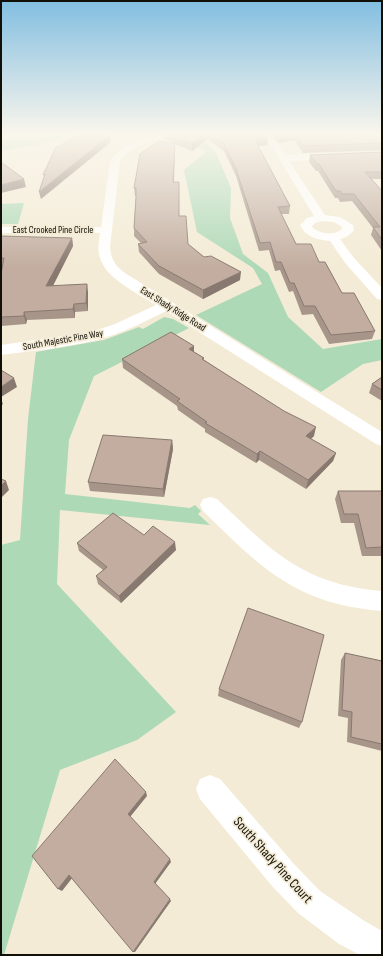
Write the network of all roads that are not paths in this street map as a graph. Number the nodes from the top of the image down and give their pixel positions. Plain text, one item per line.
1 (112, 179) edge
2 (296, 179) edge
3 (320, 218) junction
4 (1, 230) edge
5 (106, 230) junction
6 (333, 237) junction
7 (382, 296) edge
8 (167, 305) junction
9 (1, 350) edge
10 (382, 440) edge
11 (210, 505) dead end
12 (382, 600) edge
13 (210, 789) dead end
14 (382, 950) edge

1 - 5 street, East Shady Ridge Road
2 - 3 street
3 - 6 street
3 - 6 street
4 - 5 street, East Crooked Pine Circle
5 - 8 street, East Shady Ridge Road
6 - 7 street
8 - 9 street, South Majestic Pine Way
8 - 10 street, East Shady Ridge Road
11 - 12 street
13 - 14 street, South Shady Pine Court

